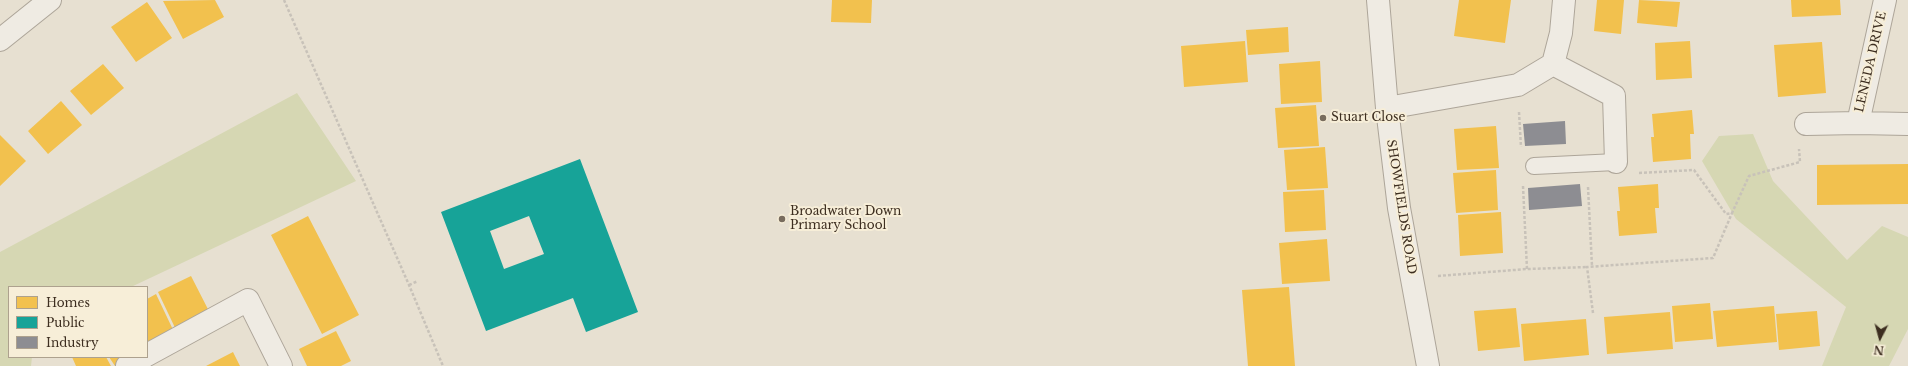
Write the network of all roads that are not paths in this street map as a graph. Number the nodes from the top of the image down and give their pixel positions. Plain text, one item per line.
1 (50, 0) edge
2 (1378, 0) edge
3 (1564, 0) edge
4 (1885, 0) edge
5 (0, 40) edge
6 (1553, 64) junction
7 (1387, 108) junction
8 (1806, 124) road end
9 (1858, 124) junction
10 (1908, 124) edge
11 (1616, 162) joint
12 (1534, 166) dead end
13 (148, 354) edge
14 (142, 358) edge
15 (279, 363) edge
16 (127, 366) edge
17 (1428, 366) edge

1 - 5 street
2 - 7 street, SHOWFIELDS ROAD
3 - 6 street
4 - 9 street, LENEDA DRIVE
6 - 7 street
6 - 11 street
7 - 17 street, SHOWFIELDS ROAD
8 - 9 street, LENEDA DRIVE
9 - 10 street, LENEDA DRIVE
11 - 12 lane
13 - 15 street
14 - 16 street

